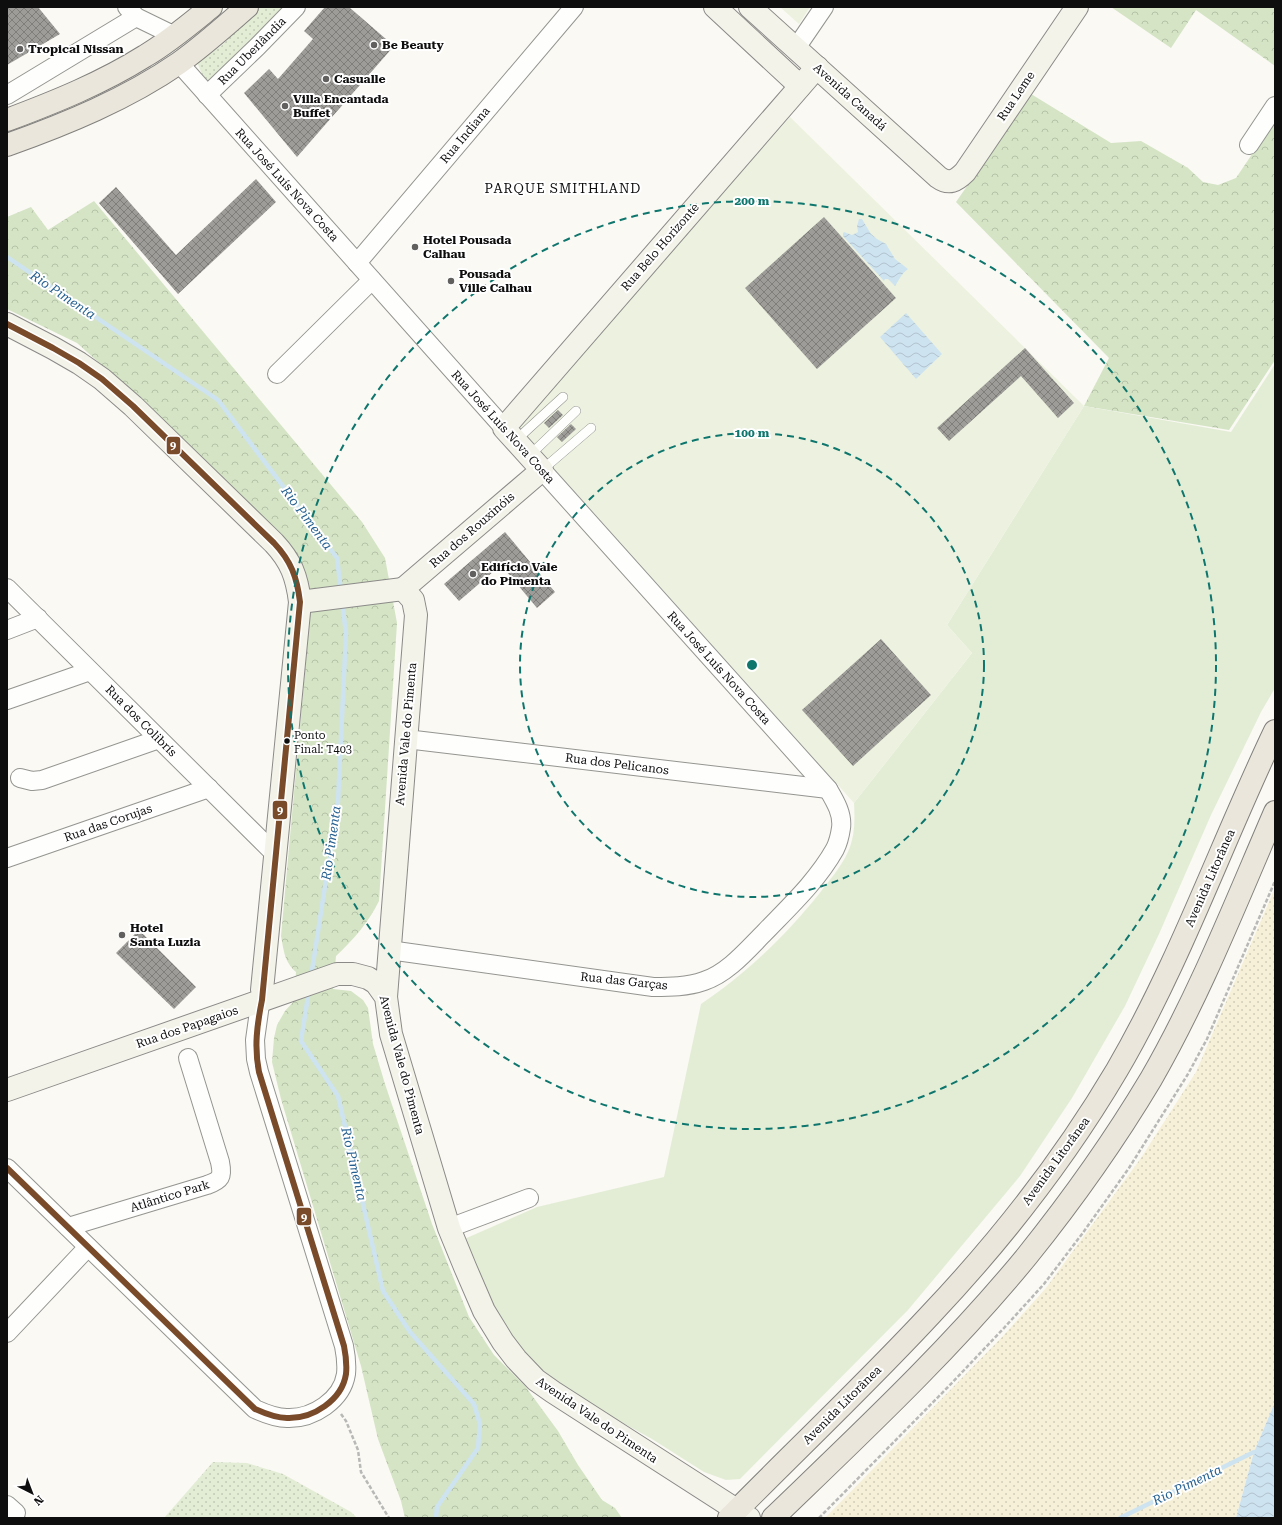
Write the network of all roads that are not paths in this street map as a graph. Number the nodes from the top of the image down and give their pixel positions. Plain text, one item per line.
1 (211, 7) edge
2 (247, 7) edge
3 (296, 7) edge
4 (574, 7) edge
5 (715, 7) edge
6 (750, 7) edge
7 (824, 7) edge
8 (1077, 7) edge
9 (131, 12) edge
10 (175, 36) junction
11 (796, 48) junction
12 (179, 63) junction
13 (817, 67) junction
14 (800, 86) junction
15 (7, 95) edge
16 (207, 95) junction
17 (1275, 106) edge
18 (7, 120) edge
19 (7, 145) edge
20 (1249, 145) dead end
21 (953, 182) joint
22 (357, 263) junction
23 (372, 280) junction
24 (7, 324) edge
25 (277, 374) dead end
26 (563, 397) dead end
27 (576, 411) dead end
28 (591, 428) dead end
29 (523, 449) junction
30 (7, 588) edge
31 (403, 589) junction
32 (310, 601) junction
33 (38, 618) junction
34 (7, 630) edge
35 (90, 671) junction
36 (7, 700) edge
37 (1275, 731) edge
38 (406, 738) junction
39 (159, 739) junction
40 (20, 778) dead end
41 (209, 788) junction
42 (828, 789) junction
43 (1275, 812) edge
44 (276, 854) junction
45 (7, 858) edge
46 (389, 950) junction
47 (368, 978) junction
48 (262, 995) junction
49 (386, 997) junction
50 (188, 1058) dead end
51 (7, 1090) edge
52 (7, 1168) edge
53 (529, 1198) dead end
54 (68, 1227) junction
55 (449, 1228) junction
56 (88, 1246) junction
57 (7, 1333) edge
58 (738, 1516) edge
59 (773, 1518) edge

1 - 10 main road
2 - 12 main road
3 - 16 street, Rua Uberlândia
4 - 22 street, Rua Indiana
5 - 14 street
6 - 11 street, Avenida Canadá
7 - 11 street
8 - 21 street, Rua Leme
9 - 10 street
9 - 15 street
10 - 18 main road
11 - 13 street, Avenida Canadá
12 - 16 street, Rua José Luís Nova Costa
12 - 19 main road
13 - 14 street, Rua Belo Horizonte
13 - 21 street, Avenida Canadá
14 - 29 street, Rua Belo Horizonte
16 - 22 street, Rua José Luís Nova Costa
17 - 20 street
22 - 23 street, Rua José Luís Nova Costa
23 - 25 street
23 - 29 street, Rua José Luís Nova Costa
24 - 32 street
26 - 29 lane
27 - 29 lane
28 - 29 lane
29 - 31 street, Rua dos Rouxinóis
29 - 42 street, Rua José Luís Nova Costa
30 - 33 street, Rua dos Colibrís
31 - 32 street
31 - 38 street, Avenida Vale do Pimenta
32 - 44 street
33 - 34 street
33 - 35 street, Rua dos Colibrís
35 - 36 street
35 - 39 street, Rua dos Colibrís
37 - 58 main road, Avenida Litorânea
38 - 42 street, Rua dos Pelicanos
38 - 46 street, Avenida Vale do Pimenta
39 - 40 street
39 - 41 street, Rua dos Colibrís
41 - 44 street, Rua dos Colibrís
41 - 45 street, Rua das Corujas
42 - 46 street, Rua das Garças
43 - 59 main road
44 - 48 street
46 - 47 street, Avenida Vale do Pimenta
46 - 49 street
47 - 48 street, Rua dos Papagaios
47 - 49 street, Avenida Vale do Pimenta
48 - 51 street, Rua dos Papagaios
48 - 56 street
49 - 55 street, Avenida Vale do Pimenta
50 - 54 street, Atlântico Park
52 - 54 street
53 - 55 street
54 - 56 street
55 - 58 street, Avenida Vale do Pimenta
56 - 57 street

